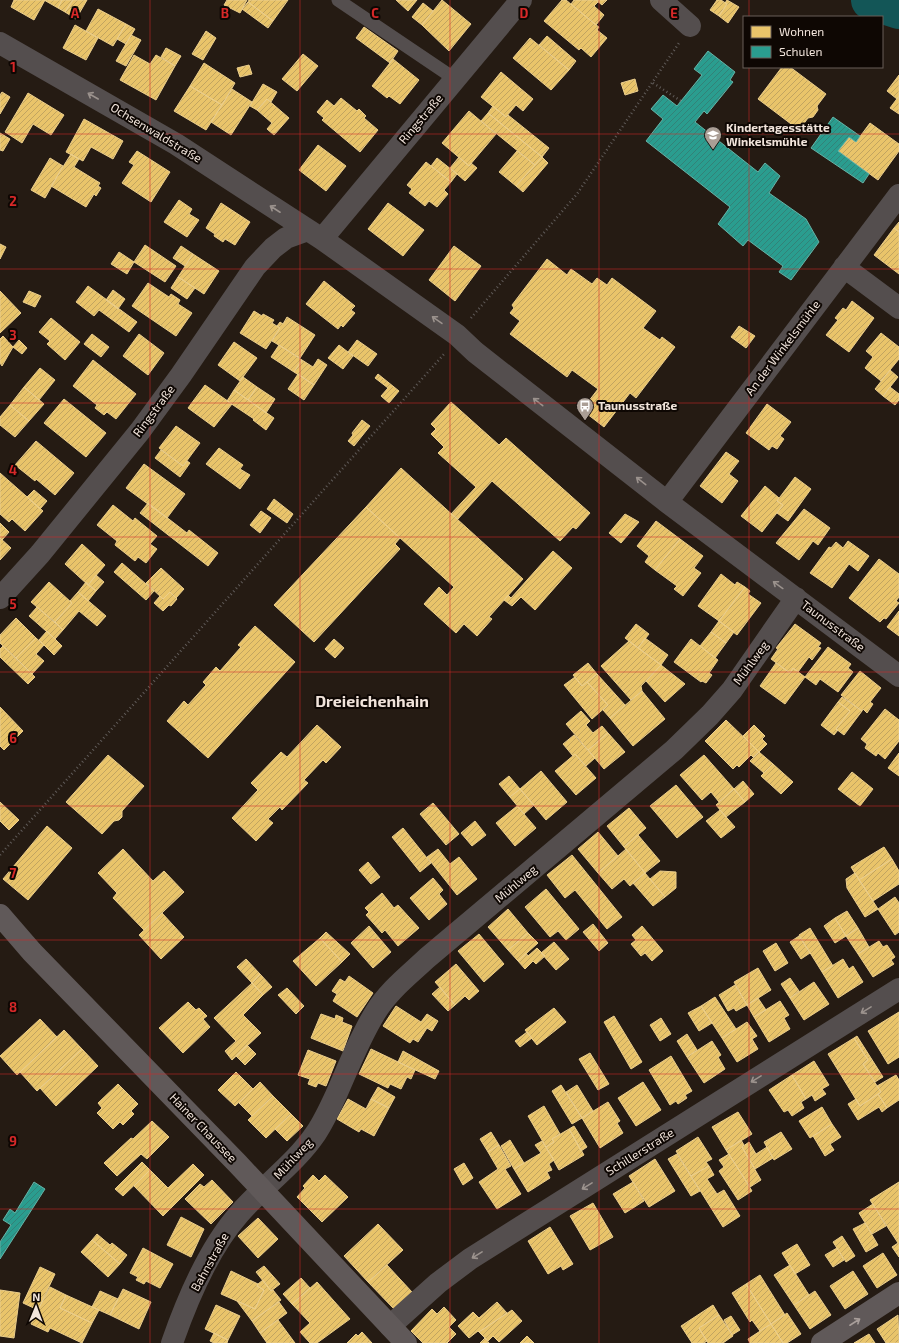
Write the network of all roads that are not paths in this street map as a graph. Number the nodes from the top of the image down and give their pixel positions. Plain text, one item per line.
1 (338, 0) edge
2 (521, 0) edge
3 (661, 0) edge
4 (690, 26) road end
5 (0, 43) edge
6 (454, 80) junction
7 (899, 194) edge
8 (315, 234) junction
9 (844, 266) junction
10 (899, 308) edge
11 (667, 502) junction
12 (0, 598) edge
13 (796, 598) junction
14 (899, 676) edge
15 (0, 915) edge
16 (899, 989) edge
17 (263, 1190) junction
18 (899, 1293) edge
19 (390, 1326) junction
20 (172, 1343) edge
21 (406, 1343) edge
22 (822, 1343) edge

1 - 6 lane
2 - 6 street, Ringstraße
3 - 4 street
8 -> 5 street, Ochsenwaldstraße
6 - 8 street, Ringstraße
7 - 9 street, An der Winkelsmühle
11 -> 8 street, Taunusstraße
8 - 12 street, Ringstraße
9 - 10 street
9 - 11 street, An der Winkelsmühle
13 -> 11 street, Taunusstraße
13 - 14 street, Taunusstraße
13 - 17 street, Mühlweg
15 - 17 street, Hainer Chaussee
16 -> 19 street, Schillerstraße
17 - 19 street, Hainer Chaussee
17 - 20 street, Bahnstraße
22 -> 18 street
19 - 21 street, Hainer Chaussee

